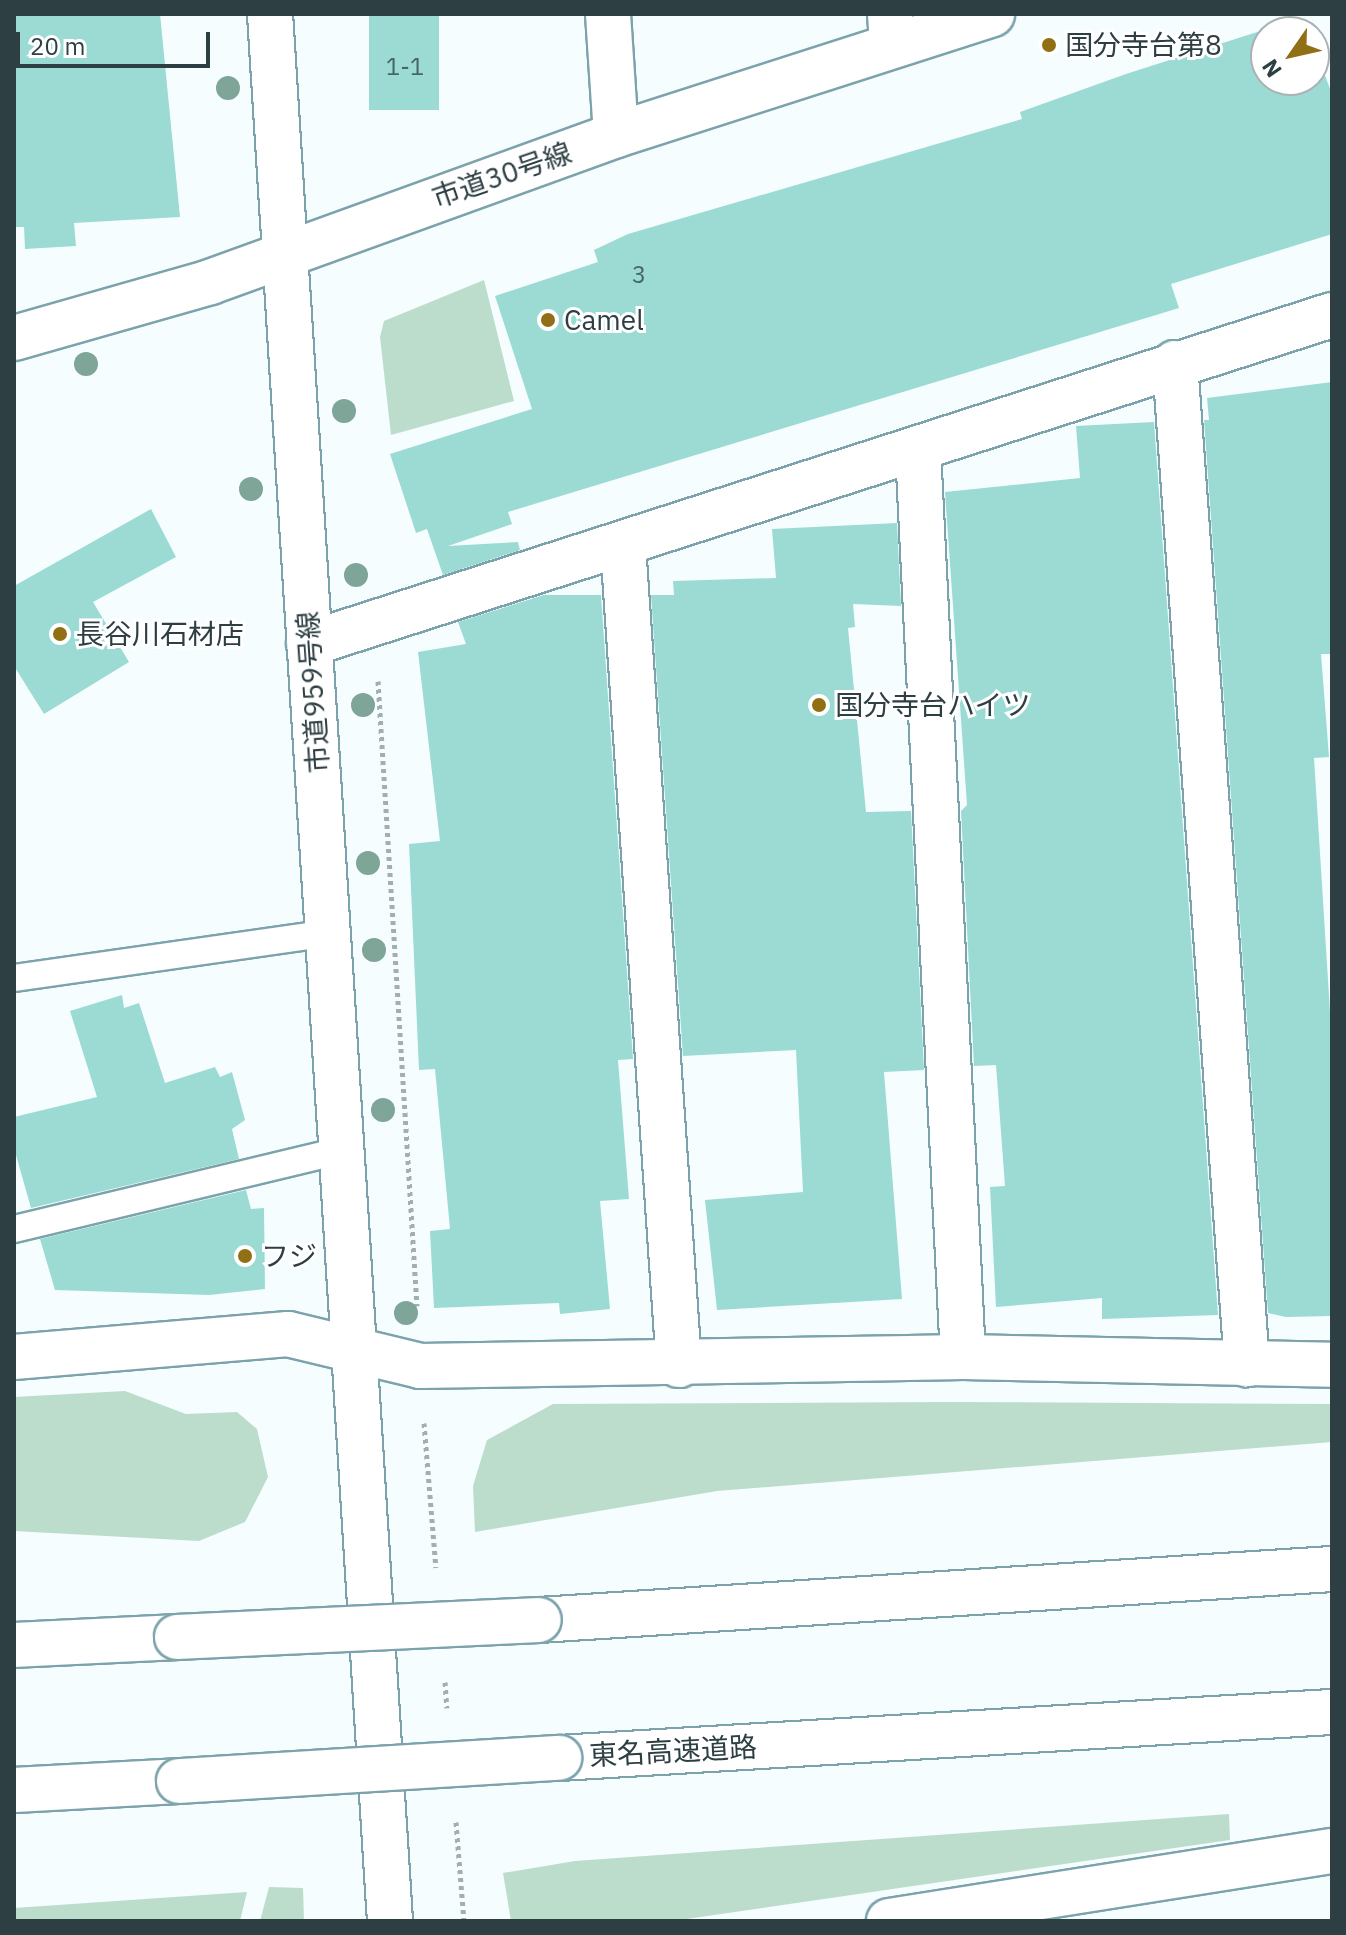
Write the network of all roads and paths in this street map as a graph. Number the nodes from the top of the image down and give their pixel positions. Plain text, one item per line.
1 (270, 14) edge
2 (608, 14) edge
3 (992, 14) edge
4 (891, 29) edge
5 (616, 135) junction
6 (286, 255) junction
7 (1332, 315) edge
8 (14, 338) edge
9 (1175, 363) junction
10 (918, 450) junction
11 (623, 546) junction
12 (309, 644) junction
13 (378, 676) dead end
14 (330, 933) junction
15 (14, 978) edge
16 (343, 1150) junction
17 (14, 1229) edge
18 (418, 1320) dead end
19 (14, 1357) edge
20 (963, 1357) junction
21 (353, 1360) junction
22 (1247, 1364) junction
23 (679, 1365) junction
24 (1332, 1365) edge
25 (1332, 1569) edge
26 (14, 1645) edge
27 (1332, 1712) edge
28 (14, 1790) edge
29 (1332, 1851) edge
30 (1040, 1910) edge
31 (390, 1921) edge
32 (889, 1921) edge

1 - 6 main road, 市道959号線
2 - 5 main road
3 - 4 main road, 市道30号線
4 - 5 main road, 市道30号線
5 - 6 main road, 市道30号線
6 - 8 main road, 市道30号線
6 - 12 main road, 市道959号線
7 - 9 main road
9 - 10 main road
9 - 22 main road
10 - 11 main road
10 - 20 main road
11 - 12 main road
11 - 23 main road
12 - 14 main road, 市道959号線
13 - 18 path
14 - 15 lane
14 - 16 main road, 市道959号線
16 - 17 lane
16 - 21 main road, 市道959号線
19 - 21 main road
20 - 22 main road
20 - 23 main road
21 - 23 main road
21 - 31 main road, 市道959号線
22 - 24 main road
25 - 26 main road, bridge
27 - 28 main road, 東名高速道路, bridge
29 - 30 main road
30 - 32 main road

